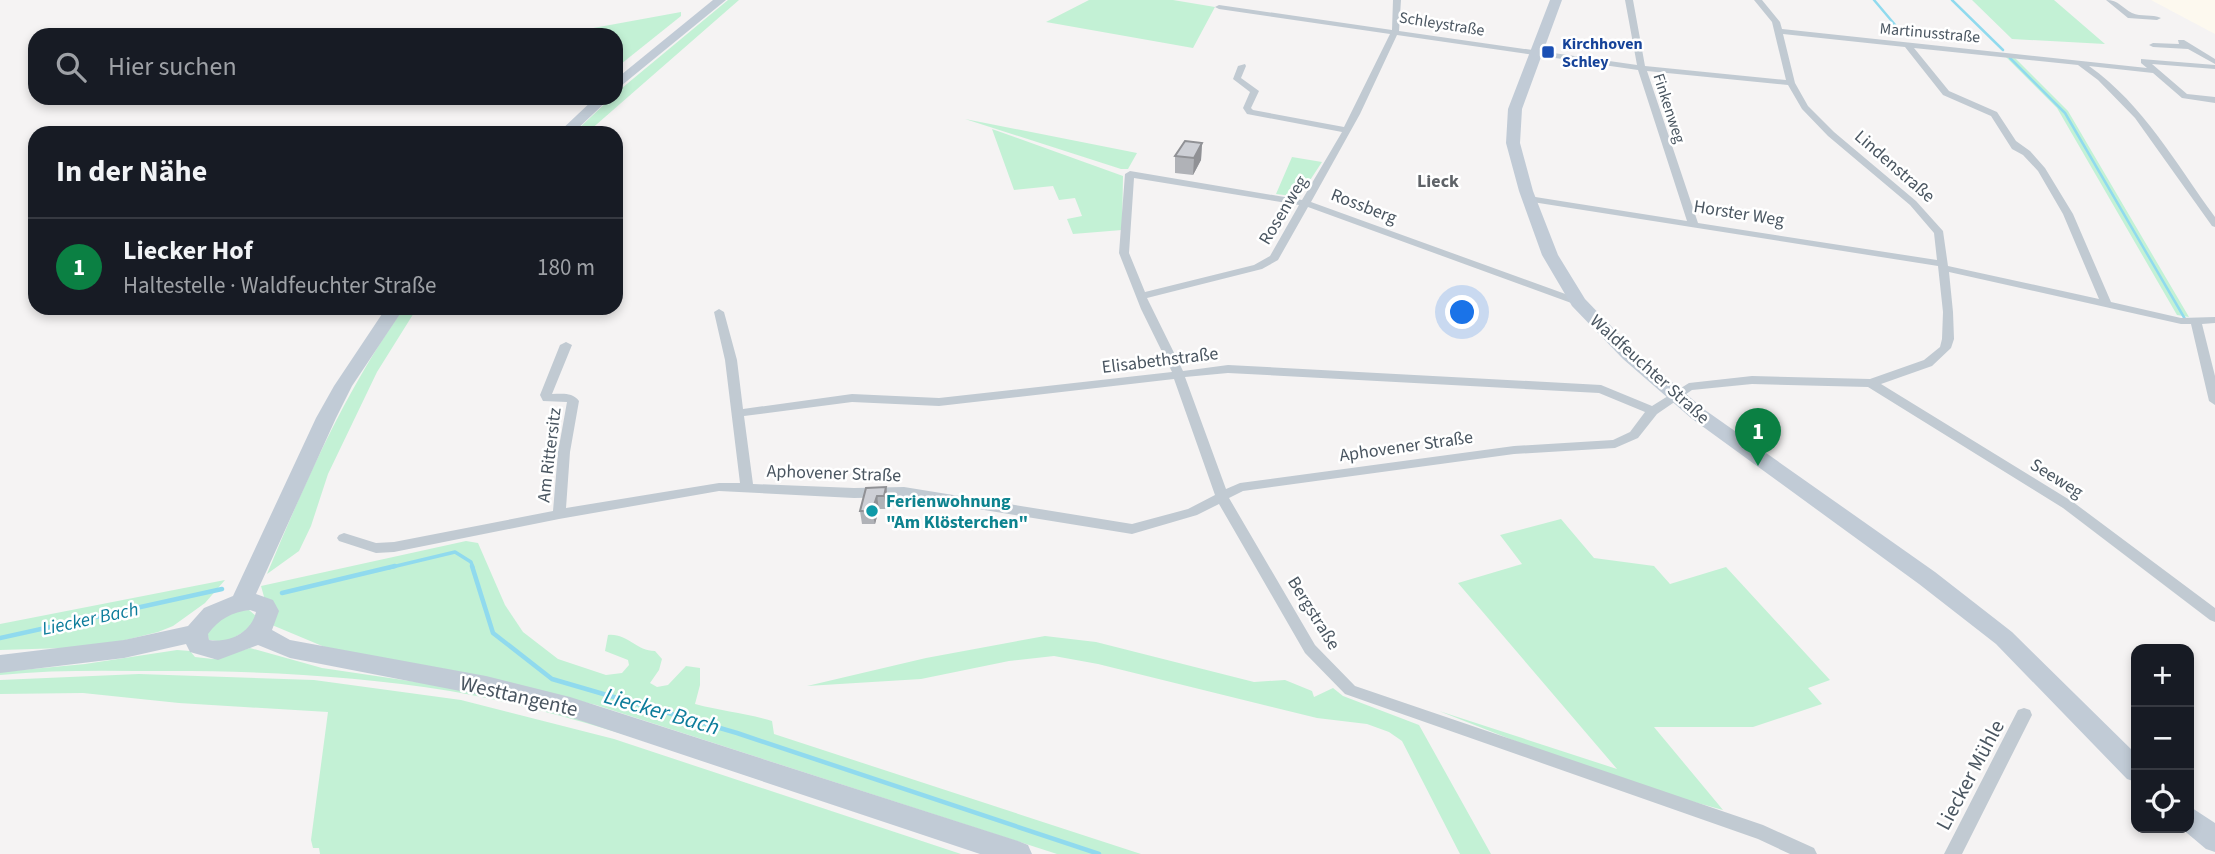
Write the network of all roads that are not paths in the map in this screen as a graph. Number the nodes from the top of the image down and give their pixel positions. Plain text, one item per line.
1 (720, 0) edge
2 (1398, 0) edge
3 (1556, 0) edge
4 (1629, 0) edge
5 (1758, 0) edge
6 (2110, 0) edge
7 (1219, 7) dead end
8 (2157, 18) dead end
9 (1396, 30) junction
10 (1779, 31) junction
11 (1907, 44) junction
12 (2153, 44) dead end
13 (1535, 52) junction
14 (2144, 61) joint
15 (2215, 62) edge
16 (2077, 63) junction
17 (1242, 66) dead end
18 (2215, 67) edge
19 (1642, 69) junction
20 (2156, 71) junction
21 (623, 80) edge
22 (1791, 83) junction
23 (2215, 100) edge
24 (595, 105) edge
25 (1250, 112) junction
26 (1238, 116) dead end
27 (573, 126) edge
28 (1346, 130) junction
29 (2033, 159) joint
30 (1130, 174) joint
31 (1529, 199) junction
32 (1306, 202) junction
33 (1693, 223) junction
34 (2215, 224) edge
35 (1943, 266) junction
36 (1141, 296) junction
37 (1578, 302) junction
38 (2106, 304) junction
39 (719, 312) dead end
40 (390, 315) edge
41 (2215, 320) edge
42 (2196, 321) junction
43 (566, 345) dead end
44 (1178, 373) junction
45 (1871, 383) junction
46 (1675, 395) junction
47 (2215, 401) edge
48 (1653, 411) junction
49 (739, 413) junction
50 (745, 488) junction
51 (1222, 497) junction
52 (559, 514) junction
53 (344, 538) dead end
54 (241, 602) junction
55 (2215, 617) edge
56 (258, 632) junction
57 (196, 633) junction
58 (0, 664) edge
59 (2024, 715) dead end
60 (2135, 770) edge
61 (2194, 822) edge
62 (2215, 840) edge
63 (1018, 854) edge
64 (1808, 854) edge
65 (1953, 854) edge

1 - 21 main road
2 - 9 street, Rosenweg
3 - 13 main road, Waldfeuchter Straße
4 - 19 street, Finkenweg
5 - 10 street, Lindenstraße
6 - 8 street
7 - 9 street, Schleystraße
9 - 13 street, Schleystraße
9 - 28 street, Rosenweg
10 - 11 street, Martinusstraße
10 - 22 street, Lindenstraße
11 - 16 street, Martinusstraße
11 - 29 street
12 - 15 street
13 - 19 street
13 - 31 main road, Waldfeuchter Straße
14 - 18 street
14 - 20 street
16 - 20 street, Martinusstraße
16 - 34 street
17 - 25 street
19 - 22 street
19 - 33 street, Finkenweg
20 - 23 street
22 - 35 street, Lindenstraße
24 - 27 main road
25 - 26 street
25 - 28 street
28 - 32 street, Rosenweg
29 - 38 street
30 - 32 street, Rossberg
30 - 36 street, Bergstraße
31 - 33 street, Horster Weg
31 - 37 main road, Waldfeuchter Straße
32 - 36 street, Rosenweg
32 - 37 street, Rossberg
33 - 35 street, Horster Weg
35 - 38 street, Horster Weg
35 - 45 street, Lindenstraße
36 - 44 street, Bergstraße
37 - 46 main road, Waldfeuchter Straße
38 - 42 street, Horster Weg
39 - 49 street
40 - 54 main road
41 - 42 street, Horster Weg
42 - 47 street
43 - 52 street, Am Rittersitz
44 - 48 street, Elisabethstraße
44 - 49 street, Elisabethstraße
44 - 51 street, Bergstraße
45 - 46 street, Lindenstraße
45 - 55 street, Seeweg
46 - 48 street, Aphovener Straße
46 - 60 main road, Waldfeuchter Straße
48 - 51 street, Aphovener Straße
49 - 50 street
50 - 51 street, Aphovener Straße
50 - 52 street, Aphovener Straße
51 - 64 street, Bergstraße
52 - 53 street, Aphovener Straße
54 - 56 main road
54 - 57 main road
56 - 57 main road
56 - 63 main road, Westtangente
57 - 58 main road
59 - 65 street, Liecker Mühle
61 - 62 main road

